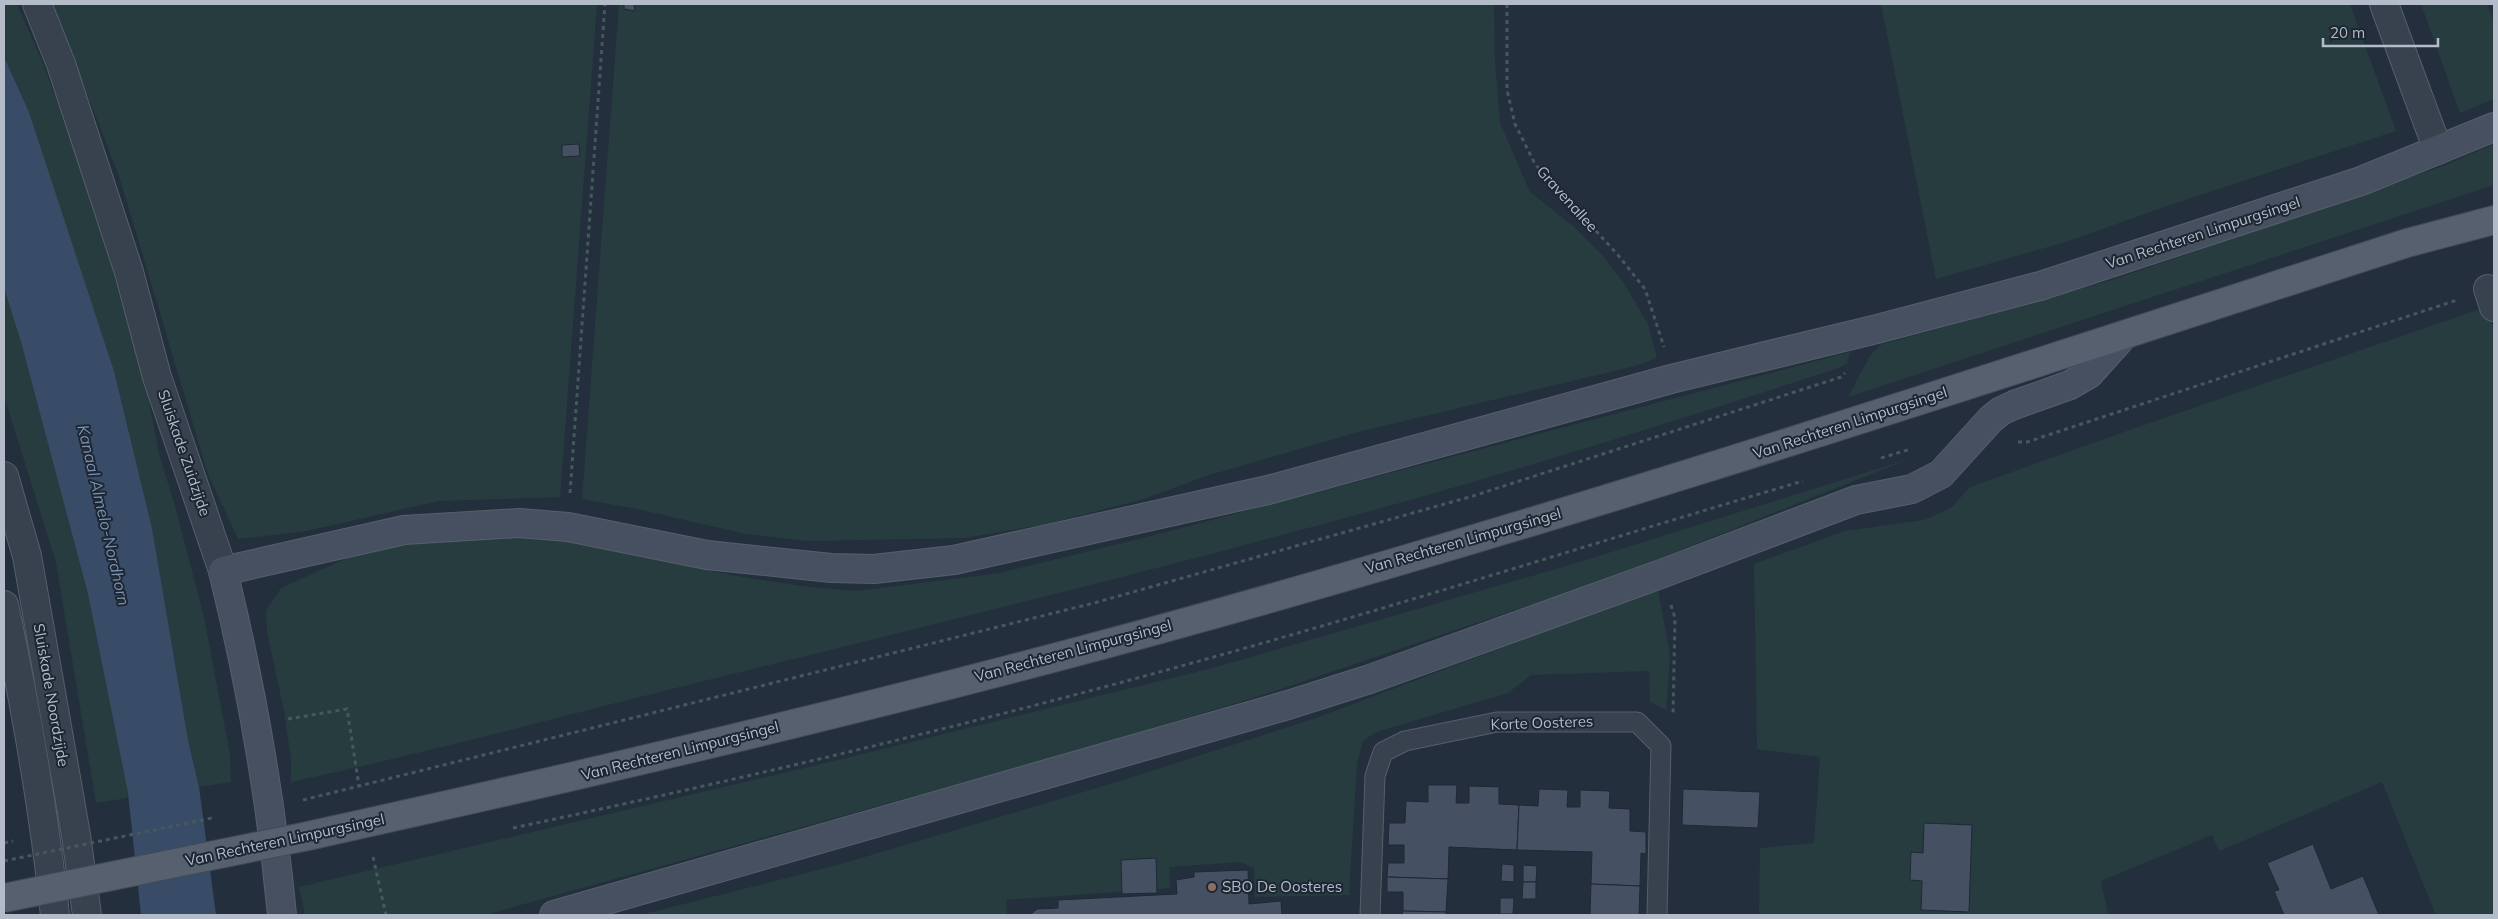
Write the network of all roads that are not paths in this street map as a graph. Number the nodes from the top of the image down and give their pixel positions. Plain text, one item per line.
1 (37, 4) edge
2 (2384, 4) edge
3 (2494, 127) edge
4 (2438, 150) junction
5 (2494, 209) edge
6 (2494, 220) edge
7 (2407, 243) junction
8 (2124, 335) junction
9 (4, 476) edge
10 (223, 571) junction
11 (4, 605) edge
12 (4, 898) edge
13 (54, 915) edge
14 (87, 915) edge
15 (282, 915) edge
16 (554, 915) edge
17 (1370, 915) edge
18 (1657, 915) edge

1 - 10 street, Sluiskade Zuidzijde
2 - 4 street
3 - 4 main road, Van Rechteren Limpurgsingel
4 - 10 main road, Van Rechteren Limpurgsingel
5 - 7 main road, Van Rechteren Limpurgsingel
6 - 7 main road, Van Rechteren Limpurgsingel
7 - 8 main road, Van Rechteren Limpurgsingel
8 - 12 main road, Van Rechteren Limpurgsingel, bridge
8 - 16 main road, Van Rechteren Limpurgsingel
9 - 14 street, Sluiskade Noordzijde
10 - 15 main road, Sluiskade Zuidzijde
11 - 13 street, Sluiskade Noordzijde
17 - 18 lane, Korte Oosteres

